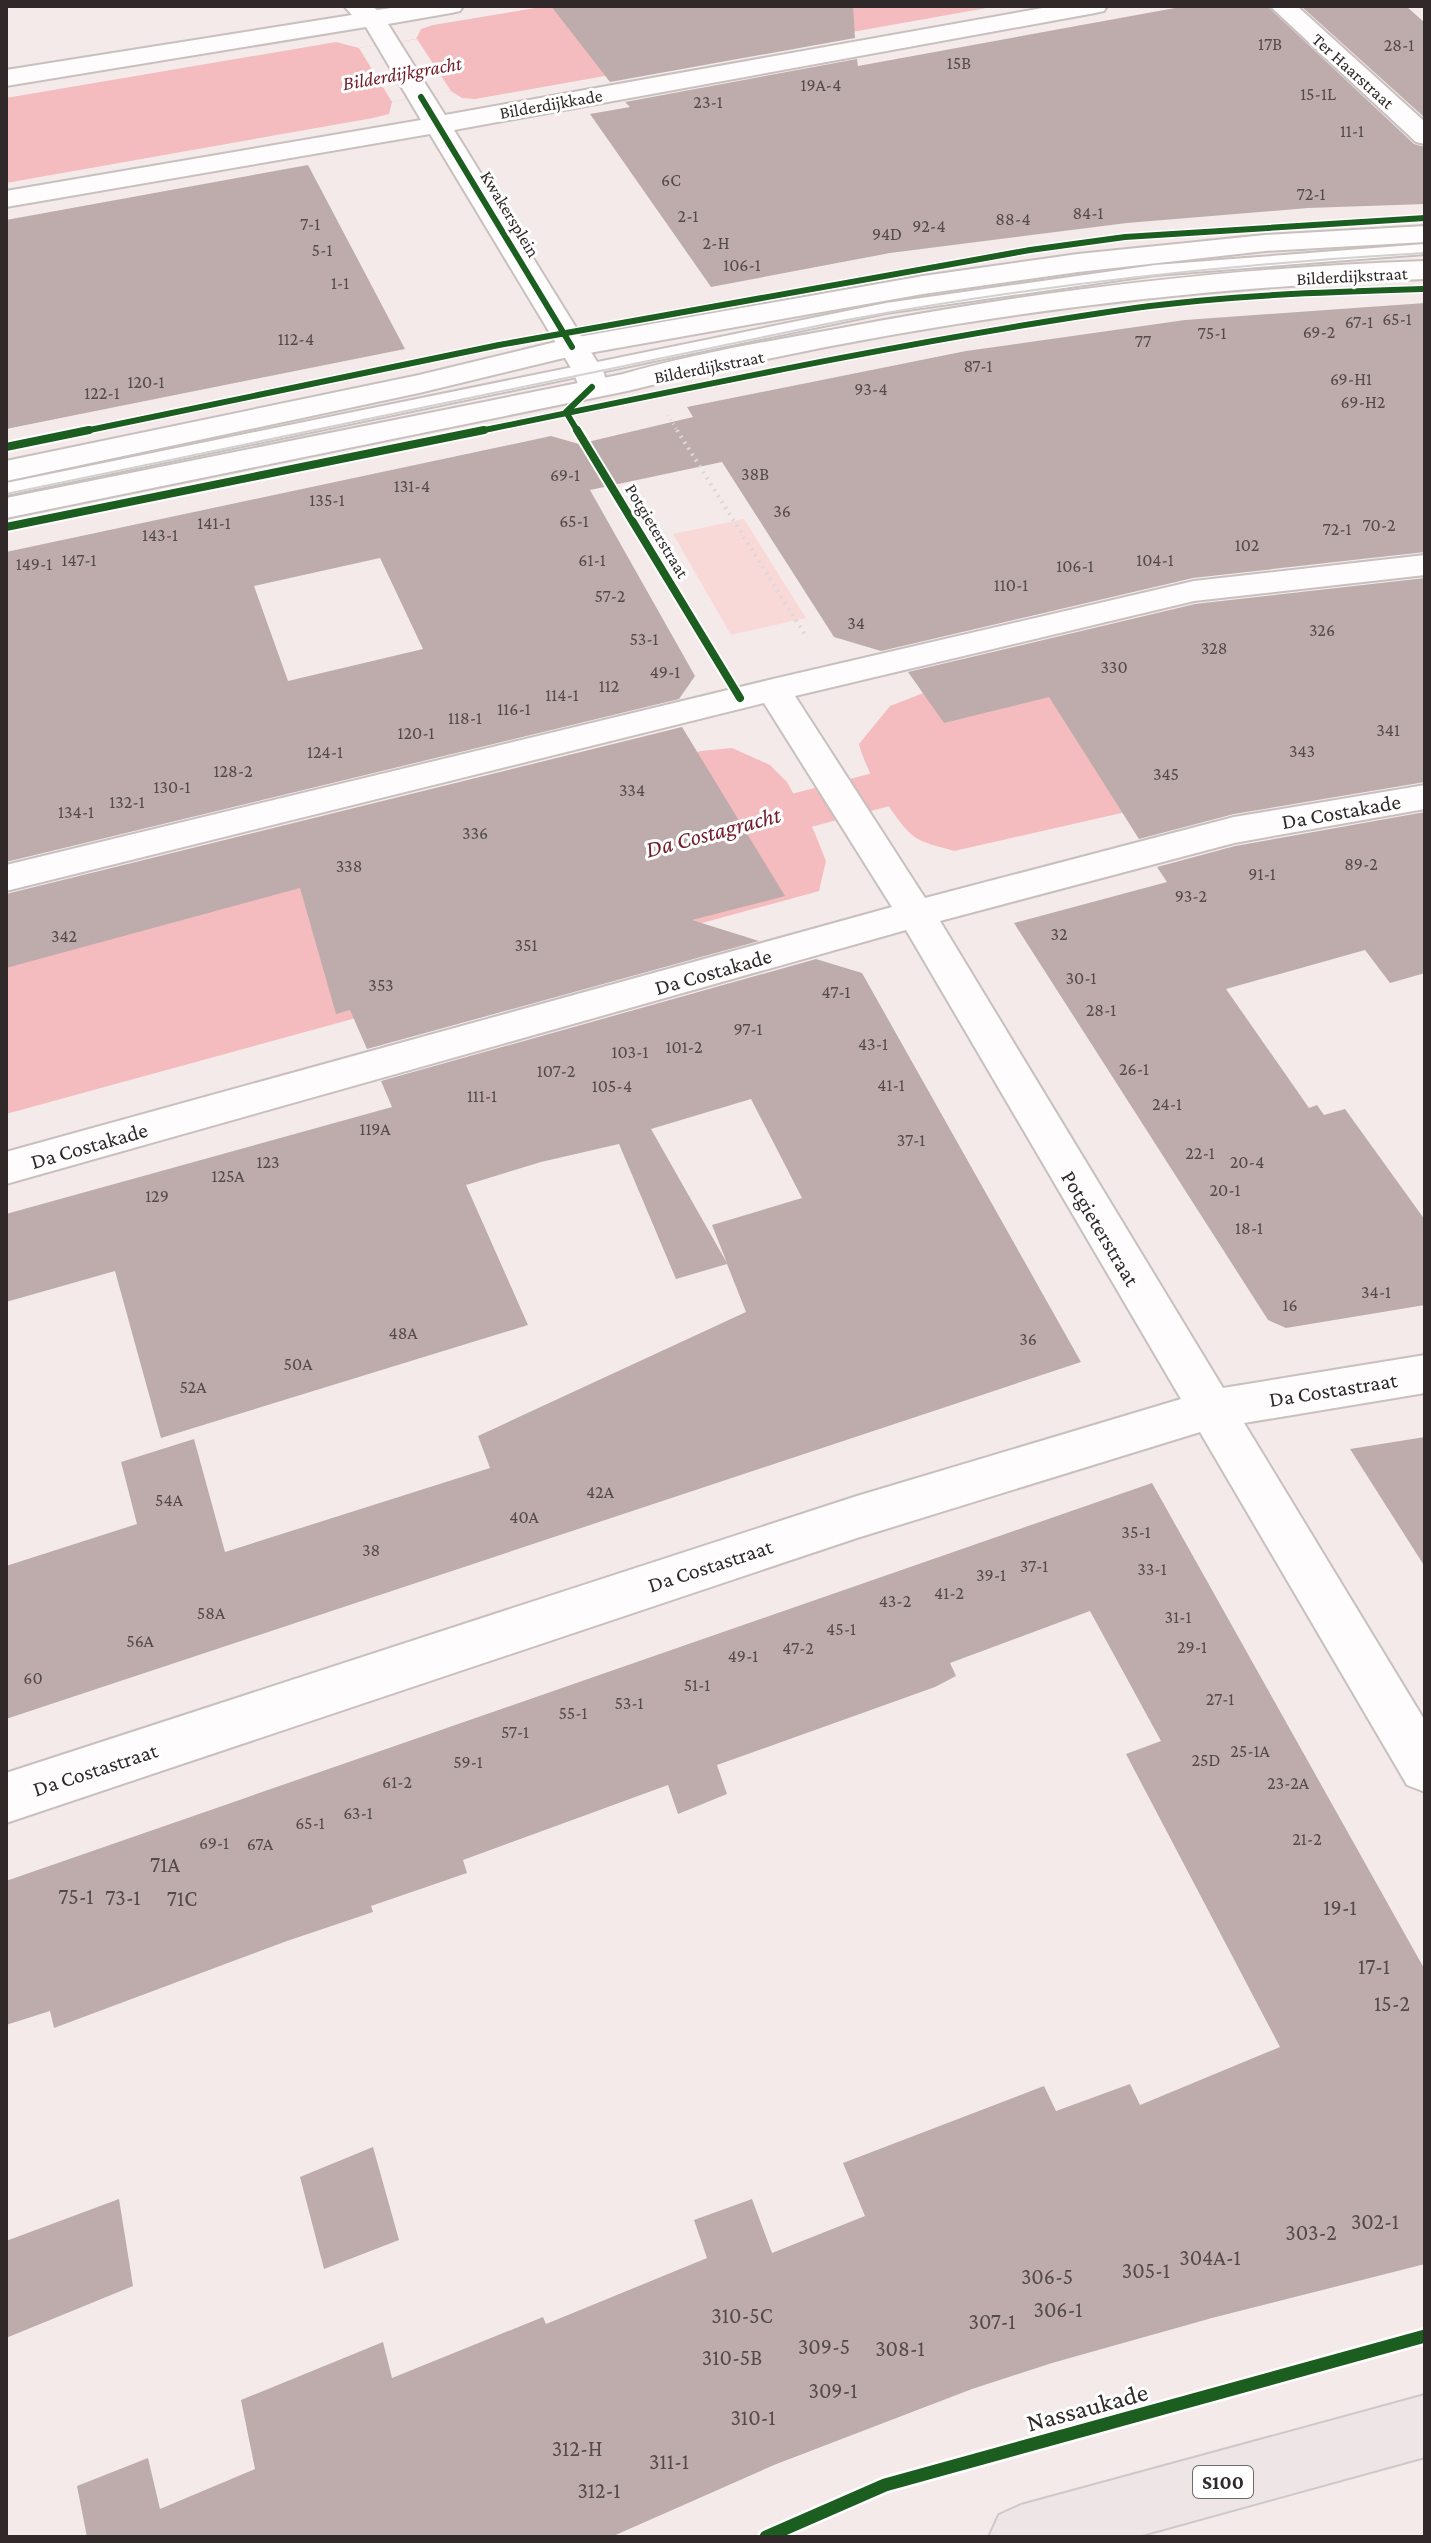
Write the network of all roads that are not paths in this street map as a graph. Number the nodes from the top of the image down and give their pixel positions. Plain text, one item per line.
1 (451, 6) edge
2 (1095, 6) edge
3 (1282, 6) edge
4 (369, 10) edge
5 (6, 78) edge
6 (438, 124) junction
7 (1425, 136) edge
8 (6, 199) edge
9 (1425, 234) edge
10 (1425, 249) edge
11 (1425, 270) edge
12 (583, 368) junction
13 (6, 471) edge
14 (6, 489) edge
15 (6, 508) edge
16 (1425, 565) edge
17 (773, 690) junction
18 (1425, 797) edge
19 (6, 878) edge
20 (916, 914) junction
21 (6, 1168) edge
22 (1425, 1374) edge
23 (1209, 1410) junction
24 (1425, 1768) edge
25 (6, 1798) edge
26 (1425, 2426) edge
27 (1021, 2537) edge

1 - 4 street
2 - 6 street, Bilderdijkkade
3 - 7 street, Ter Haarstraat
4 - 5 street
4 - 6 street, Kwakersplein
6 - 8 street, Bilderdijkkade
6 - 12 street, Kwakersplein
9 - 12 street, Bilderdijkstraat
10 - 12 lane, Bilderdijkstraat
11 - 12 street, Bilderdijkstraat
12 - 13 street, Bilderdijkstraat
12 - 14 lane, Bilderdijkstraat
12 - 15 street, Bilderdijkstraat
16 - 17 street
17 - 19 street
17 - 20 street, Potgieterstraat
18 - 20 street, Da Costakade
20 - 21 street, Da Costakade
20 - 23 street, Potgieterstraat
22 - 23 street, Da Costastraat
23 - 24 street, Potgieterstraat
23 - 25 street, Da Costastraat
26 - 27 main road, S100

